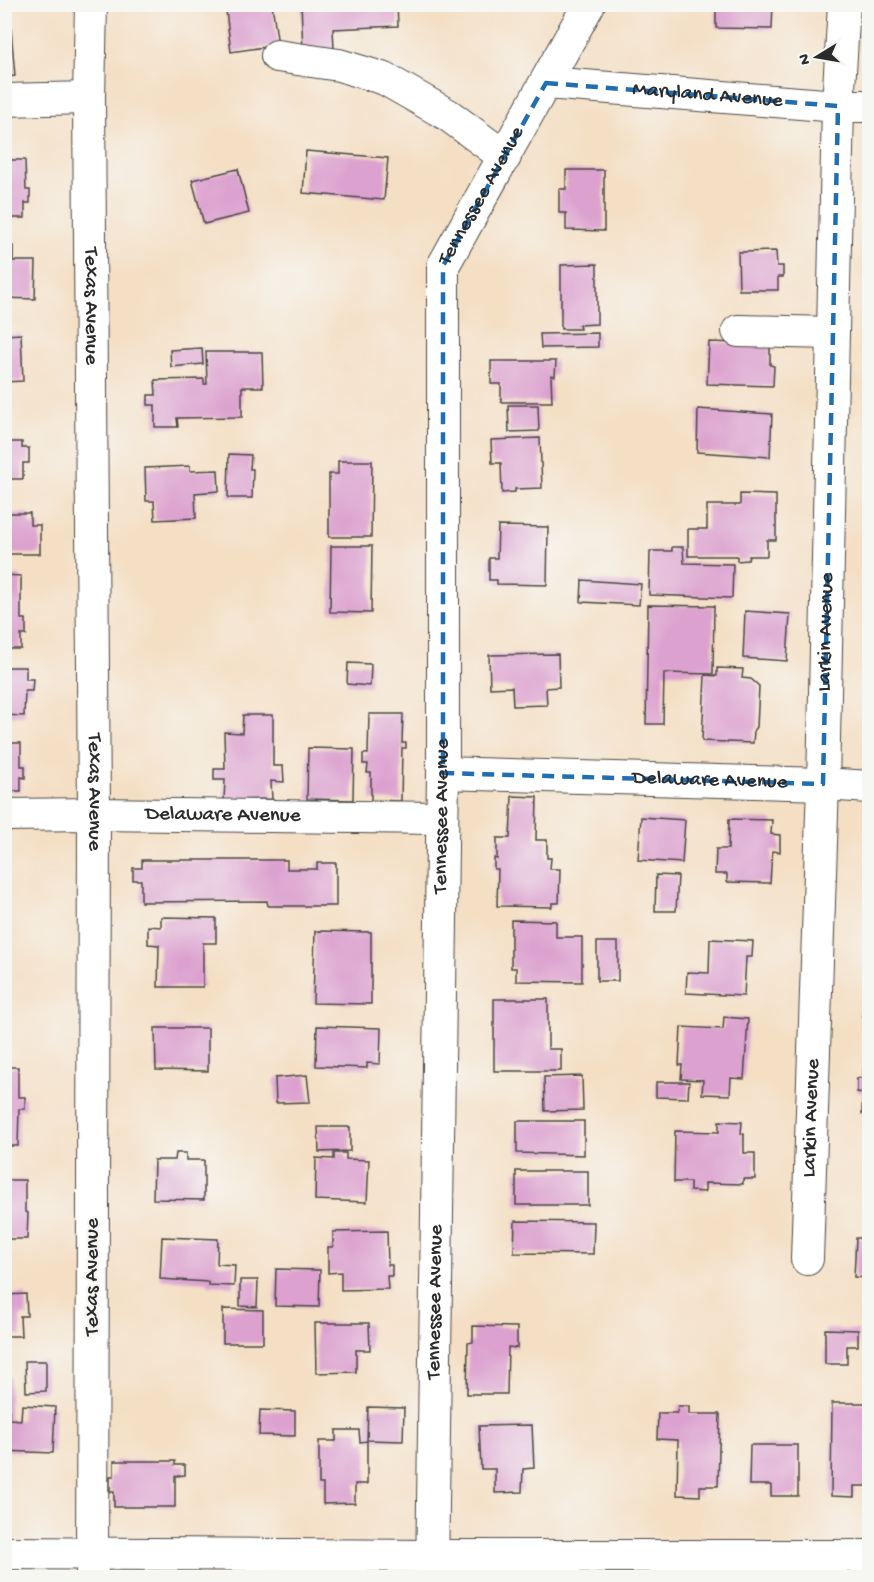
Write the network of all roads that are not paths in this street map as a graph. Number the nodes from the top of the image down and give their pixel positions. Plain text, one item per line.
1 (91, 4) edge
2 (589, 4) edge
3 (852, 9) edge
4 (277, 56) dead end
5 (546, 83) junction
6 (89, 98) junction
7 (4, 100) edge
8 (838, 106) junction
9 (870, 106) edge
10 (504, 157) junction
11 (738, 332) dead end
12 (833, 333) junction
13 (442, 773) junction
14 (824, 784) junction
15 (870, 787) edge
16 (94, 814) junction
17 (4, 815) edge
18 (442, 818) junction
19 (807, 1259) dead end
20 (4, 1553) edge
21 (870, 1556) edge
22 (92, 1565) edge
23 (433, 1567) edge
24 (652, 1567) edge

1 - 6 street, Texas Avenue
2 - 5 street, Tennessee Avenue
3 - 8 street, Larkin Avenue
4 - 10 street
5 - 8 street, Maryland Avenue
5 - 10 street, Tennessee Avenue
6 - 7 street
6 - 16 street, Texas Avenue
8 - 9 street, Maryland Avenue
8 - 12 street, Larkin Avenue
10 - 13 street, Tennessee Avenue
11 - 12 street
12 - 14 street, Larkin Avenue
13 - 14 street, Delaware Avenue
13 - 18 street, Tennessee Avenue
14 - 15 street, Delaware Avenue
14 - 19 street, Larkin Avenue
16 - 17 street, Delaware Avenue
16 - 18 street, Delaware Avenue
16 - 22 street, Texas Avenue
18 - 23 street, Tennessee Avenue
20 - 22 street
21 - 24 street
22 - 23 street
23 - 24 street

